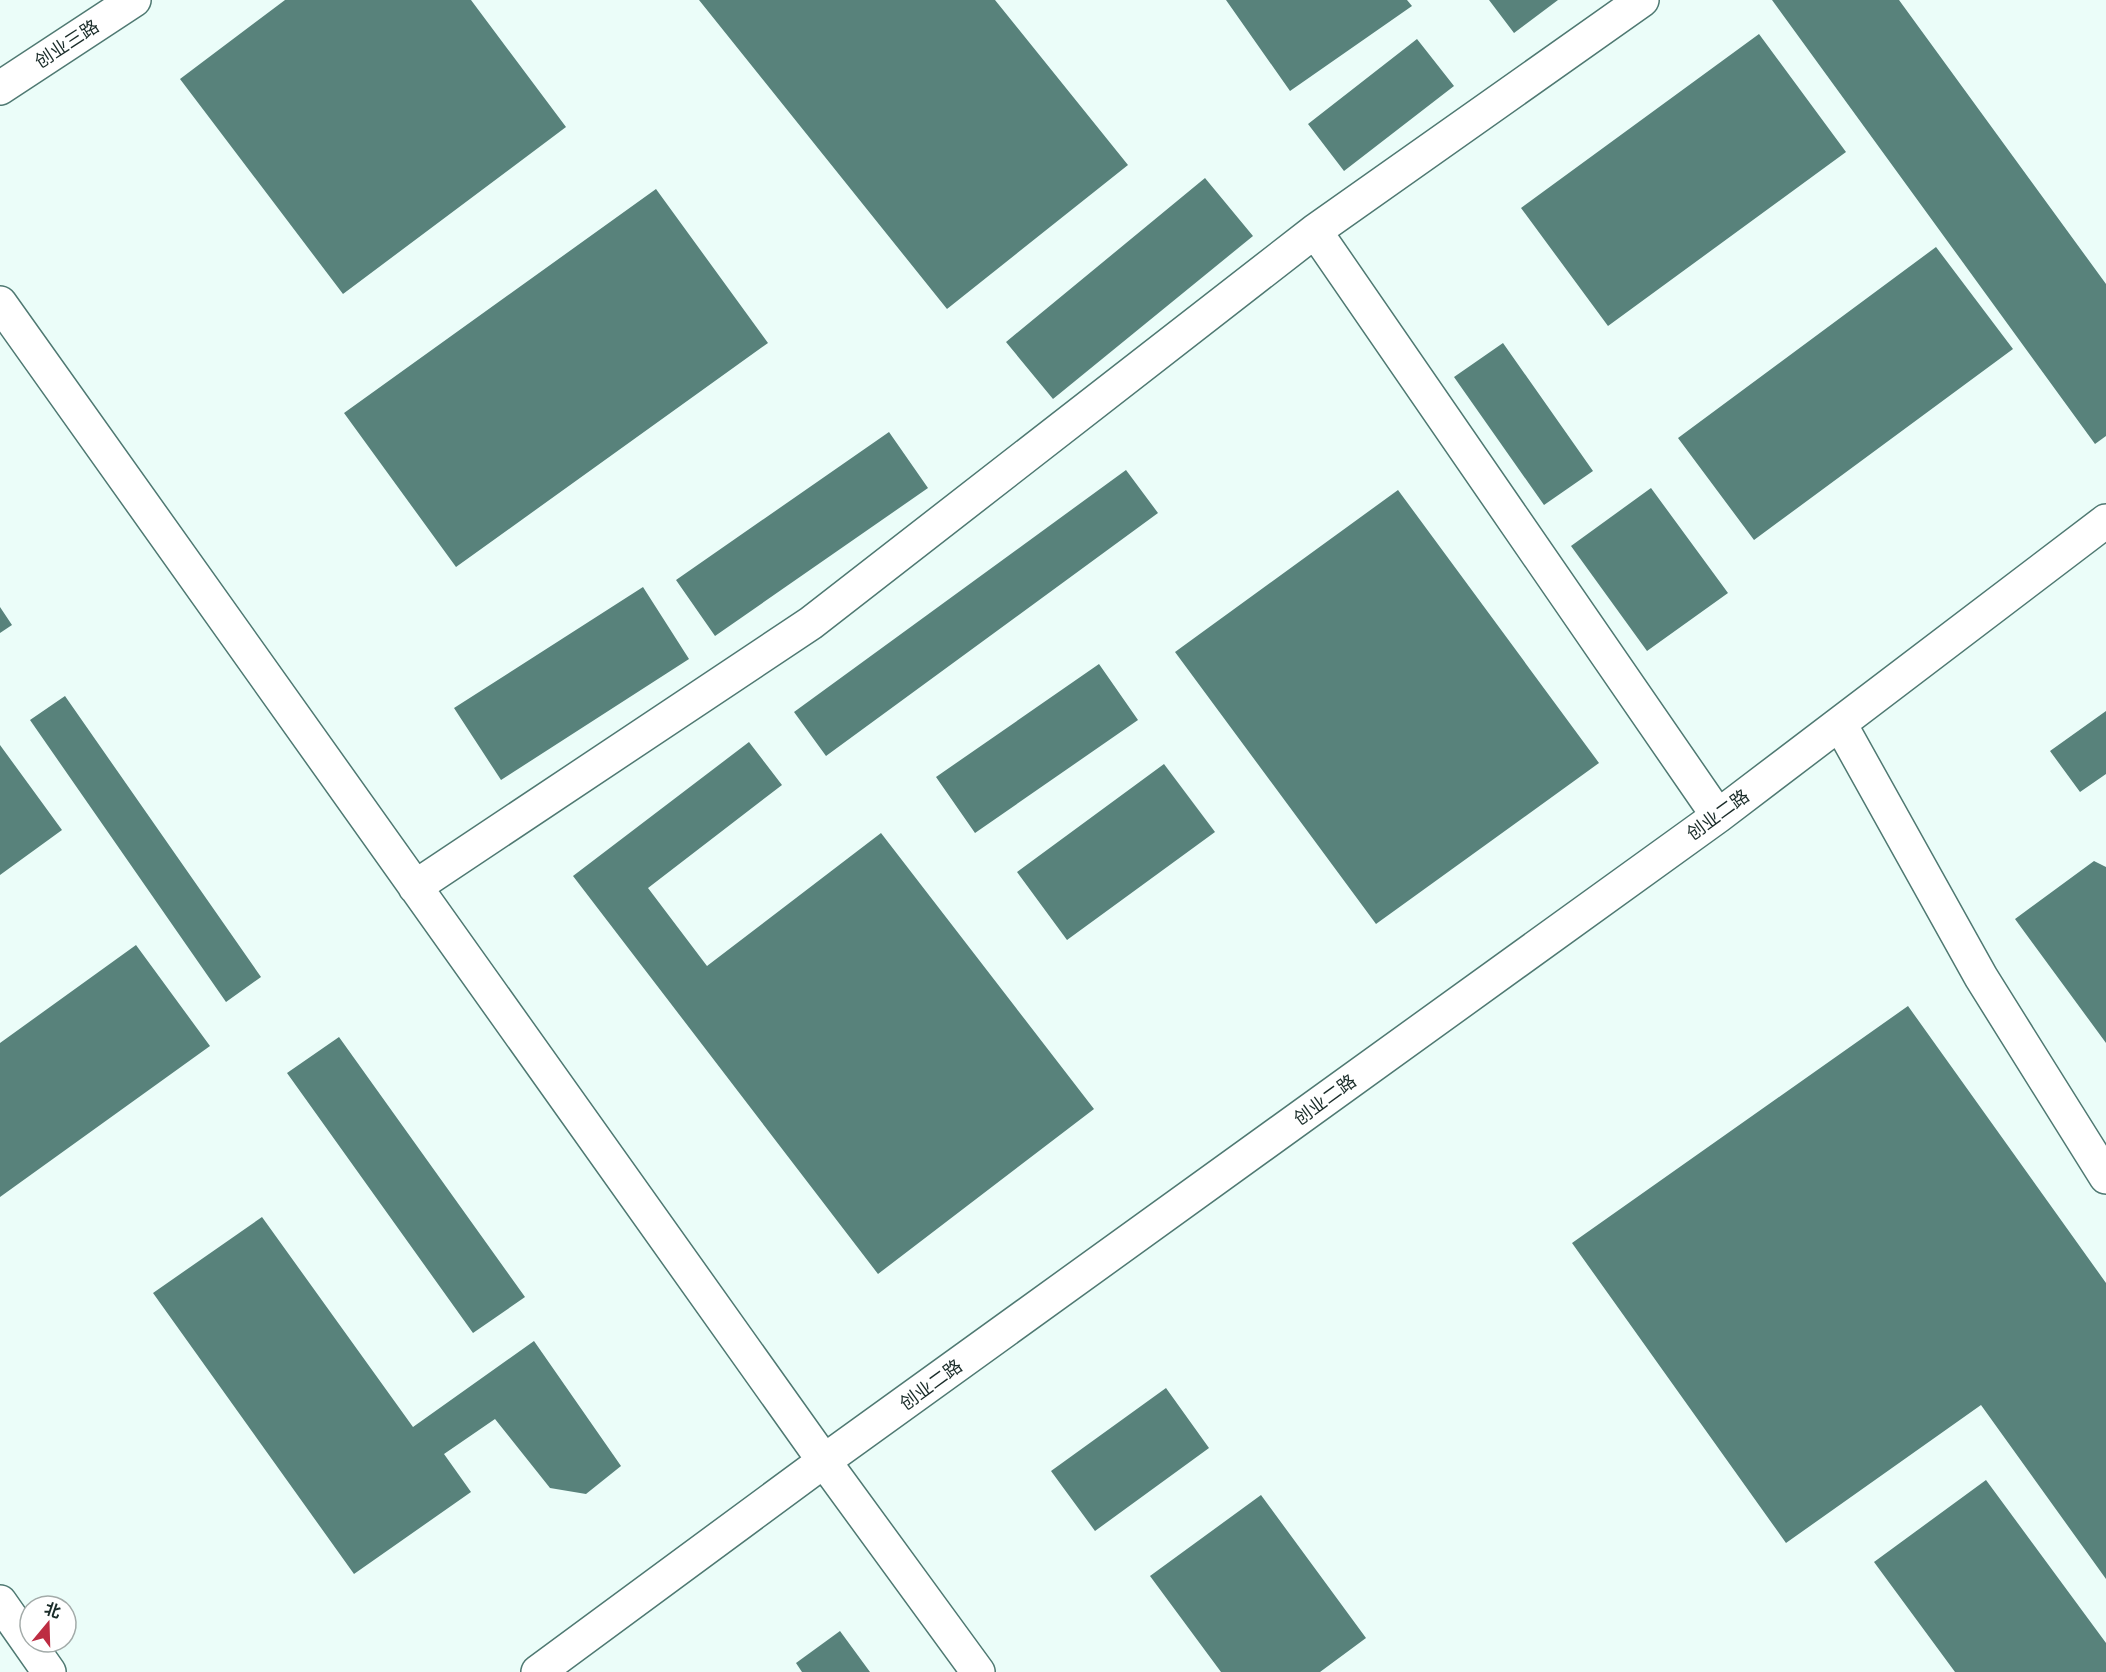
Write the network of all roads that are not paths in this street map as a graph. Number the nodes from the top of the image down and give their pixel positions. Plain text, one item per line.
1 (134, 0) edge
2 (1642, 0) edge
3 (0, 87) edge
4 (1315, 231) junction
5 (0, 303) edge
6 (2106, 521) edge
7 (1840, 724) junction
8 (1718, 816) junction
9 (415, 886) junction
10 (2106, 1178) edge
11 (824, 1461) junction
12 (0, 1602) edge
13 (49, 1672) edge
14 (538, 1672) edge
15 (978, 1672) edge

1 - 3 street, 创业三路
2 - 4 street
4 - 8 street
4 - 9 street
5 - 9 street
6 - 7 street, 创业二路
7 - 8 street, 创业二路
7 - 10 street
8 - 11 street, 创业二路
9 - 11 street
11 - 14 street, 创业二路
11 - 15 street
12 - 13 street

